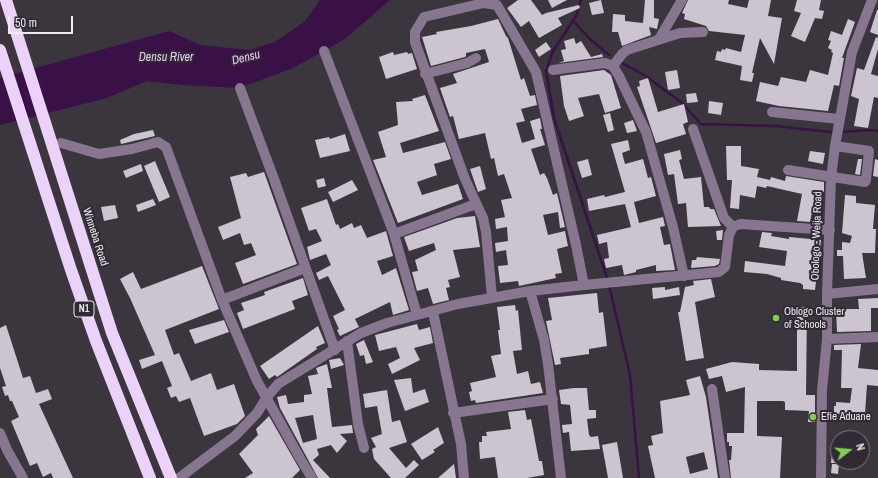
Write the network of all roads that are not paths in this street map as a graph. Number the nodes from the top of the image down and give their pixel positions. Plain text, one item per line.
1 (6, 0) edge
2 (682, 0) edge
3 (872, 0) edge
4 (703, 32) dead end
5 (659, 39) junction
6 (0, 51) edge
7 (324, 51) dead end
8 (476, 58) dead end
9 (613, 66) junction
10 (553, 70) dead end
11 (425, 74) junction
12 (240, 88) dead end
13 (772, 112) dead end
14 (839, 119) junction
15 (694, 128) dead end
16 (61, 143) dead end
17 (835, 146) junction
18 (788, 170) dead end
19 (831, 178) junction
20 (476, 204) junction
21 (733, 227) junction
22 (830, 230) junction
23 (394, 234) junction
24 (305, 268) junction
25 (684, 276) junction
26 (584, 285) junction
27 (878, 289) edge
28 (530, 291) junction
29 (827, 294) junction
30 (492, 297) junction
31 (222, 300) junction
32 (433, 312) junction
33 (418, 315) junction
34 (878, 337) edge
35 (827, 339) junction
36 (347, 341) junction
37 (335, 350) junction
38 (712, 389) dead end
39 (267, 397) junction
40 (553, 400) junction
41 (453, 413) junction
42 (0, 433) edge
43 (364, 448) dead end
44 (3, 451) edge
45 (23, 478) edge
46 (150, 478) edge
47 (171, 478) edge
48 (179, 478) edge
49 (312, 478) edge
50 (464, 478) edge
51 (561, 478) edge
52 (725, 478) edge
53 (821, 478) edge

1 - 47 highway, Winneba Road / N1
2 - 5 street
3 - 14 street, Obologo - Weija Road
4 - 5 street
5 - 9 street
6 - 46 highway, N1
7 - 23 street
8 - 11 street
9 - 10 street
9 - 25 street
11 - 20 street
11 - 26 street
12 - 24 street
13 - 14 street
14 - 17 street, Obologo - Weija Road
15 - 21 street
16 - 31 street
17 - 19 street, Obologo - Weija Road
17 - 19 street
18 - 19 street
19 - 22 street, Obologo - Weija Road
20 - 23 street
20 - 30 street
21 - 22 street
21 - 25 street
22 - 29 street, Obologo - Weija Road
23 - 33 street
24 - 31 street
24 - 37 street
25 - 26 street
26 - 28 street
27 - 29 street
28 - 30 street
28 - 40 street
29 - 35 street, Obologo - Weija Road
30 - 32 street
31 - 39 street
32 - 33 street
32 - 41 street
33 - 36 street
34 - 35 street
35 - 53 street, Obologo - Weija Road
36 - 37 street
36 - 43 street
37 - 39 street
38 - 52 street
39 - 48 street
39 - 49 street
40 - 41 street
40 - 51 street
41 - 50 street
42 - 44 street
44 - 45 street

